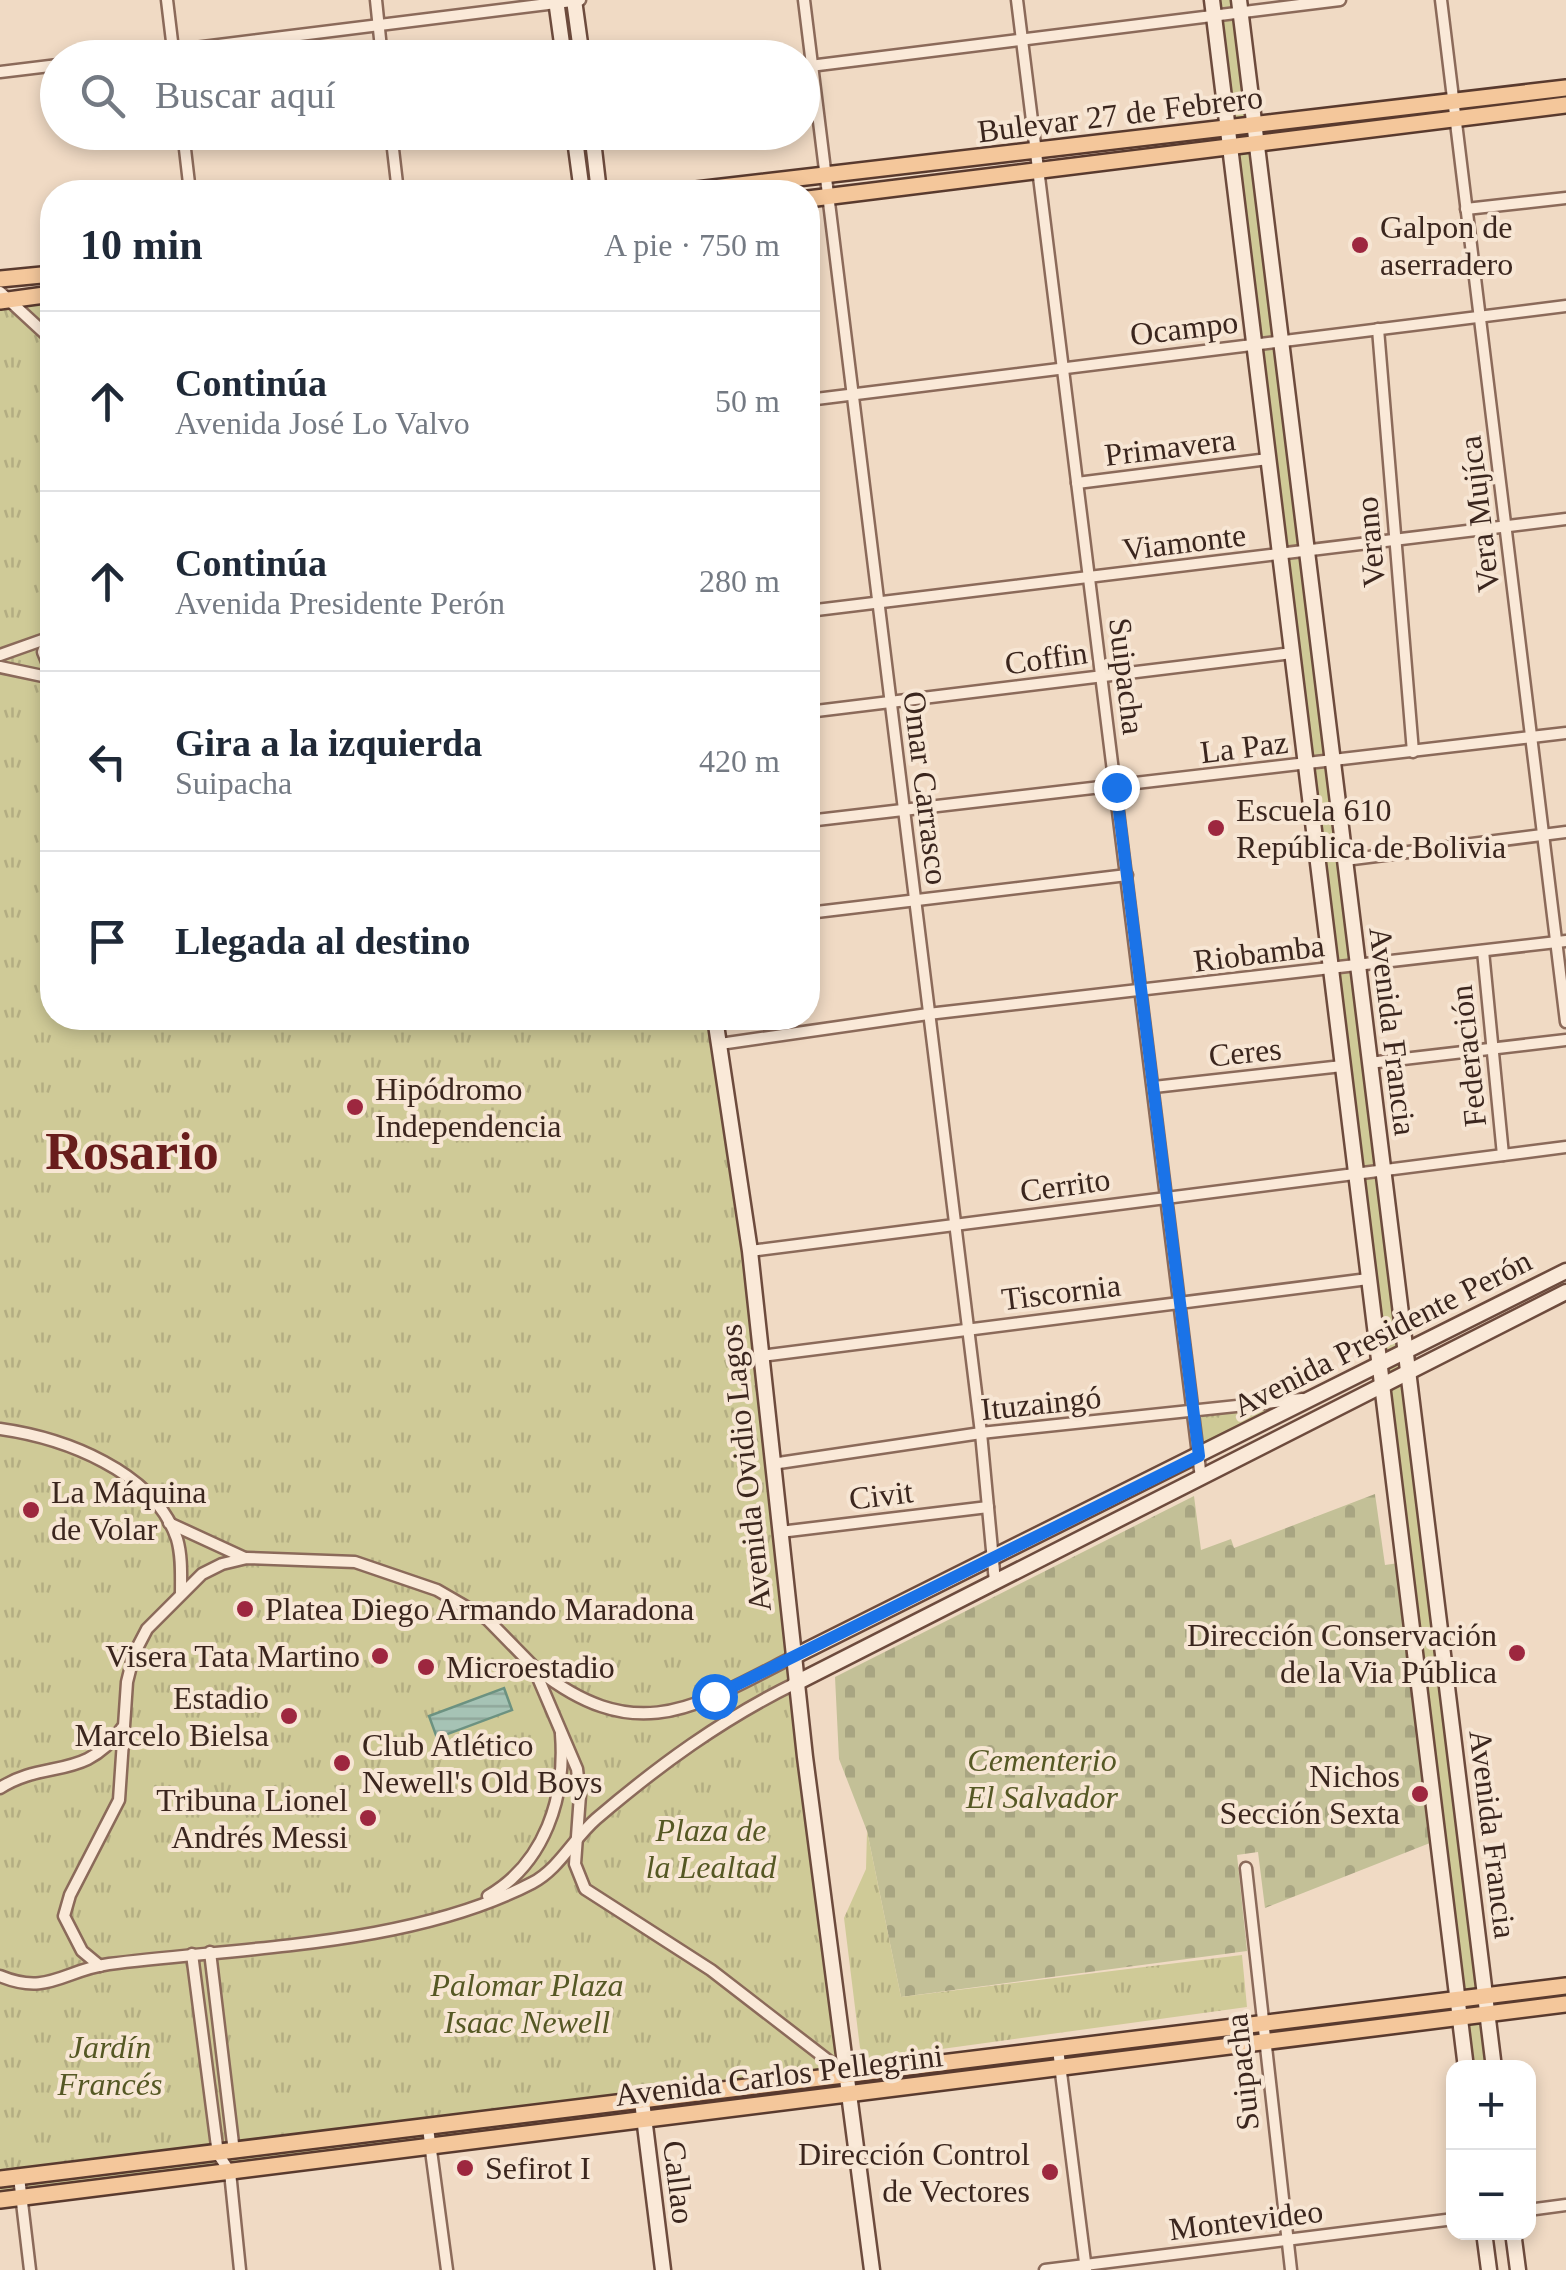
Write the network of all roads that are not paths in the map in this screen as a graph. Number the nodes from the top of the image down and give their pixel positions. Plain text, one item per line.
1 (167, 0) edge
2 (376, 0) edge
3 (576, 0) edge
4 (804, 0) edge
5 (1016, 0) edge
6 (1340, 0) edge
7 (1441, 0) edge
8 (556, 2) edge
9 (1240, 6) edge
10 (1213, 8) edge
11 (379, 25) junction
12 (171, 40) edge
13 (272, 40) edge
14 (380, 40) edge
15 (561, 40) edge
16 (580, 40) edge
17 (806, 40) edge
18 (1022, 40) junction
19 (820, 65) edge
20 (40, 67) edge
21 (0, 72) edge
22 (1566, 88) edge
23 (1566, 106) edge
24 (1454, 110) junction
25 (1254, 126) junction
26 (1228, 130) junction
27 (820, 139) edge
28 (1257, 144) junction
29 (1230, 148) junction
30 (185, 150) edge
31 (393, 150) edge
32 (576, 150) edge
33 (594, 150) edge
34 (1036, 152) junction
35 (1038, 172) junction
36 (826, 176) junction
37 (189, 180) edge
38 (397, 180) edge
39 (580, 180) edge
40 (598, 180) edge
41 (790, 180) edge
42 (828, 196) junction
43 (820, 197) edge
44 (1566, 198) edge
45 (1466, 209) junction
46 (40, 275) edge
47 (0, 280) edge
48 (40, 295) edge
49 (2, 297) edge
50 (1566, 306) edge
51 (1480, 316) junction
52 (1378, 329) junction
53 (40, 330) edge
54 (1281, 341) junction
55 (1254, 344) junction
56 (1063, 368) junction
57 (854, 394) junction
58 (820, 398) edge
59 (1268, 460) junction
60 (1078, 483) junction
61 (1566, 520) edge
62 (1506, 526) junction
63 (1396, 542) junction
64 (1307, 552) junction
65 (1280, 556) junction
66 (1089, 579) junction
67 (878, 600) junction
68 (820, 609) edge
69 (40, 639) edge
70 (1292, 653) junction
71 (0, 654) edge
72 (0, 667) edge
73 (40, 674) edge
74 (1102, 676) junction
75 (890, 704) junction
76 (820, 711) edge
77 (1566, 733) edge
78 (1531, 737) junction
79 (1413, 752) junction
80 (1332, 761) junction
81 (1305, 764) junction
82 (1116, 787) junction
83 (905, 808) junction
84 (820, 819) edge
85 (1566, 832) edge
86 (1543, 835) junction
87 (1344, 860) junction
88 (1127, 875) junction
89 (915, 900) junction
90 (820, 912) edge
91 (1561, 942) edge
92 (1483, 951) junction
93 (1358, 966) junction
94 (1330, 970) junction
95 (1142, 992) junction
96 (928, 1014) junction
97 (1566, 1022) edge
98 (717, 1030) edge
99 (817, 1030) edge
100 (820, 1030) edge
101 (1566, 1040) edge
102 (720, 1044) junction
103 (1493, 1048) junction
104 (1370, 1063) junction
105 (1342, 1066) junction
106 (1154, 1087) junction
107 (1566, 1147) edge
108 (1504, 1155) junction
109 (1383, 1172) junction
110 (1355, 1175) junction
111 (1168, 1196) junction
112 (954, 1225) junction
113 (750, 1251) junction
114 (1566, 1271) edge
115 (1368, 1279) junction
116 (1566, 1292) edge
117 (1182, 1303) junction
118 (968, 1328) junction
119 (1405, 1353) junction
120 (761, 1356) junction
121 (1378, 1366) junction
122 (1407, 1373) junction
123 (1381, 1386) junction
124 (1315, 1398) junction
125 (1195, 1412) junction
126 (0, 1429) edge
127 (981, 1433) junction
128 (1199, 1456) junction
129 (772, 1464) junction
130 (1201, 1478) junction
131 (1422, 1486) junction
132 (1396, 1487) junction
133 (988, 1508) junction
134 (168, 1523) junction
135 (780, 1532) junction
136 (246, 1558) junction
137 (994, 1558) junction
138 (996, 1582) junction
139 (181, 1593) junction
140 (793, 1657) junction
141 (533, 1666) junction
142 (796, 1683) junction
143 (1424, 1694) junction
144 (1448, 1696) junction
145 (560, 1722) junction
146 (123, 1728) junction
147 (0, 1788) edge
148 (574, 1840) junction
149 (1246, 1868) dead end
150 (470, 1907) junction
151 (210, 1952) junction
152 (192, 1954) junction
153 (100, 1966) junction
154 (0, 1976) edge
155 (1566, 1986) edge
156 (1486, 1996) junction
157 (1458, 1999) junction
158 (1566, 2004) edge
159 (1488, 2014) junction
160 (1460, 2018) junction
161 (1262, 2024) junction
162 (1263, 2042) junction
163 (1058, 2049) junction
164 (1465, 2060) edge
165 (1493, 2060) edge
166 (1060, 2066) junction
167 (849, 2084) junction
168 (642, 2101) junction
169 (644, 2120) junction
170 (428, 2128) junction
171 (431, 2148) junction
172 (226, 2152) junction
173 (230, 2172) junction
174 (19, 2177) junction
175 (0, 2180) edge
176 (22, 2197) junction
177 (0, 2200) edge
178 (1566, 2205) edge
179 (1536, 2209) edge
180 (1446, 2220) edge
181 (1287, 2240) junction
182 (1485, 2240) edge
183 (1514, 2240) edge
184 (1086, 2268) edge
185 (30, 2270) edge
186 (240, 2270) edge
187 (447, 2270) edge
188 (663, 2270) edge
189 (872, 2270) edge
190 (1045, 2270) edge
191 (1291, 2270) edge
192 (1489, 2270) edge
193 (1518, 2270) edge

1 - 12 street
2 - 11 street
3 - 8 street
3 - 16 main road
4 - 17 street, Omar Carrasco
5 - 18 street, Suipacha
6 - 9 street
7 - 24 street, Vera Mujíca
8 - 11 street
8 - 15 main road
9 - 10 street
9 - 25 main road, Avenida Francia
10 - 18 street
10 - 26 main road, Avenida Francia
11 - 13 street
11 - 14 street
18 - 19 street
18 - 34 street, Suipacha
20 - 21 street
22 - 24 main road, Bulevar 27 de Febrero
23 - 24 main road, Bulevar 27 de Febrero
24 - 25 main road, Bulevar 27 de Febrero
24 - 28 main road, Bulevar 27 de Febrero
24 - 45 street, Vera Mujíca
25 - 26 main road, Bulevar 27 de Febrero
25 - 28 main road, Avenida Francia
26 - 29 main road, Avenida Francia
26 - 34 main road, Bulevar 27 de Febrero
27 - 36 street, Omar Carrasco
28 - 29 main road, Bulevar 27 de Febrero
28 - 54 main road, Avenida Francia
29 - 35 main road, Bulevar 27 de Febrero
29 - 55 main road, Avenida Francia
30 - 37 street
31 - 38 street
32 - 39 main road
33 - 40 main road
34 - 35 street, Suipacha
34 - 36 main road, Bulevar 27 de Febrero
35 - 42 main road, Bulevar 27 de Febrero
35 - 56 street, Suipacha
36 - 41 main road, Bulevar 27 de Febrero
36 - 42 street, Omar Carrasco
42 - 43 main road, Bulevar 27 de Febrero
42 - 57 street, Omar Carrasco
44 - 45 street
45 - 51 street, Vera Mujíca
46 - 47 main road
48 - 49 main road
49 - 53 street
50 - 51 street, Ocampo
51 - 52 street, Ocampo
51 - 62 street, Vera Mujíca
52 - 54 street, Ocampo
52 - 63 street, Verano
54 - 55 street, Ocampo
54 - 64 main road, Avenida Francia
55 - 56 street, Ocampo
55 - 59 main road, Avenida Francia
56 - 57 street, Ocampo
56 - 60 street, Suipacha
57 - 58 street, Ocampo
57 - 67 street, Omar Carrasco
59 - 60 street, Primavera
59 - 65 main road, Avenida Francia
60 - 66 street, Suipacha
61 - 62 street, Viamonte
62 - 63 street, Viamonte
62 - 78 street, Vera Mujíca
63 - 64 street, Viamonte
63 - 79 street, Verano
64 - 65 street, Viamonte
64 - 80 main road, Avenida Francia
65 - 66 street, Viamonte
65 - 70 main road, Avenida Francia
66 - 67 street, Viamonte
66 - 74 street, Suipacha
67 - 68 street, Viamonte
67 - 75 street, Omar Carrasco
69 - 71 street
70 - 74 street, Coffin
70 - 81 main road, Avenida Francia
72 - 73 street
74 - 75 street, Coffin
74 - 82 street, Suipacha
75 - 76 street, Coffin
75 - 83 street, Omar Carrasco
77 - 78 street, La Paz
78 - 79 street, La Paz
78 - 86 street, Vera Mujíca
79 - 80 street, La Paz
80 - 81 street, La Paz
80 - 87 main road, Avenida Francia
81 - 82 street, La Paz
81 - 94 main road, Avenida Francia
82 - 83 street, La Paz
82 - 88 street, Suipacha
83 - 84 street, La Paz
83 - 89 street, Omar Carrasco
85 - 86 street
86 - 87 street
86 - 91 street, Vera Mujíca
87 - 93 main road, Avenida Francia
88 - 89 street
88 - 95 street, Suipacha
89 - 90 street
89 - 96 street, Omar Carrasco
91 - 92 street, Riobamba
91 - 97 street, Vera Mujíca
92 - 93 street, Riobamba
92 - 103 street, Federación
93 - 94 street, Riobamba
93 - 104 main road, Avenida Francia
94 - 95 street, Riobamba
94 - 105 main road, Avenida Francia
95 - 96 street, Riobamba
95 - 106 street, Suipacha
96 - 100 street, Riobamba
96 - 112 street, Omar Carrasco
98 - 102 main road, Avenida Ovidio Lagos
99 - 102 street, Riobamba
101 - 103 street
102 - 113 main road, Avenida Ovidio Lagos
103 - 104 street
103 - 108 street, Federación
104 - 109 main road, Avenida Francia
105 - 106 street, Ceres
105 - 110 main road, Avenida Francia
106 - 111 street, Suipacha
107 - 108 street, Cerrito
108 - 109 street, Cerrito
109 - 110 street, Cerrito
109 - 119 main road, Avenida Francia
110 - 111 street, Cerrito
110 - 115 main road, Avenida Francia
111 - 112 street, Cerrito
111 - 117 street, Suipacha
112 - 113 street, Cerrito
112 - 118 street, Omar Carrasco
113 - 120 main road, Avenida Ovidio Lagos
114 - 119 main road, Avenida Presidente Perón
115 - 117 street, Tiscornia
115 - 121 main road, Avenida Francia
116 - 122 main road, Avenida Presidente Perón
117 - 118 street, Tiscornia
117 - 125 street, Suipacha
118 - 120 street, Tiscornia
118 - 127 street, Omar Carrasco
119 - 121 main road, Avenida Presidente Perón
119 - 122 main road, Avenida Francia
120 - 129 main road, Avenida Ovidio Lagos
121 - 123 main road, Avenida Francia
121 - 124 main road, Avenida Presidente Perón
122 - 123 main road, Avenida Presidente Perón
122 - 131 main road, Avenida Francia
123 - 130 main road, Avenida Presidente Perón
123 - 132 main road, Avenida Francia
124 - 125 street, Ituzaingó
124 - 128 main road, Avenida Presidente Perón
125 - 127 street, Ituzaingó
125 - 128 street, Suipacha
126 - 134 street
127 - 129 street, Ituzaingó
127 - 133 street, Omar Carrasco
128 - 130 street, Suipacha
128 - 137 main road, Avenida Presidente Perón
129 - 135 main road, Avenida Ovidio Lagos
130 - 138 main road, Avenida Presidente Perón
131 - 132 main road
131 - 144 main road, Avenida Francia
132 - 143 main road, Avenida Francia
133 - 135 street, Civit
133 - 137 street, Omar Carrasco
134 - 136 street
134 - 139 street
135 - 140 main road, Avenida Ovidio Lagos
136 - 139 street
136 - 141 street
137 - 138 street, Omar Carrasco
137 - 140 main road, Avenida Presidente Perón
138 - 142 main road, Avenida Presidente Perón
139 - 146 street
140 - 141 street
140 - 142 main road, Avenida Ovidio Lagos
141 - 145 street
142 - 148 street
142 - 167 main road, Avenida Ovidio Lagos
143 - 144 main road
143 - 157 main road, Avenida Francia
144 - 156 main road, Avenida Francia
145 - 148 street
145 - 150 street
146 - 147 street
146 - 153 street
148 - 150 street
148 - 167 street
149 - 161 street, Suipacha
150 - 151 street
151 - 152 street
151 - 172 street
152 - 153 street
152 - 172 street
153 - 154 street
155 - 156 main road, Avenida Carlos Pellegrini
156 - 157 main road, Avenida Carlos Pellegrini
156 - 159 main road, Avenida Francia
157 - 160 main road, Avenida Francia
157 - 161 main road, Avenida Carlos Pellegrini
158 - 159 main road, Avenida Carlos Pellegrini
159 - 160 main road, Avenida Carlos Pellegrini
159 - 165 main road, Avenida Francia
160 - 162 main road, Avenida Carlos Pellegrini
160 - 164 main road, Avenida Francia
161 - 162 street, Suipacha
161 - 163 main road, Avenida Carlos Pellegrini
162 - 166 main road, Avenida Carlos Pellegrini
162 - 181 street, Suipacha
163 - 166 street
163 - 167 main road, Avenida Carlos Pellegrini
166 - 167 main road, Avenida Carlos Pellegrini
166 - 184 street
167 - 168 main road, Avenida Carlos Pellegrini
167 - 169 main road, Avenida Carlos Pellegrini
167 - 189 main road, Avenida Ovidio Lagos
168 - 169 main road, Callao
168 - 170 main road, Avenida Carlos Pellegrini
169 - 171 main road, Avenida Carlos Pellegrini
169 - 188 main road, Callao
170 - 171 street
170 - 172 main road, Avenida Carlos Pellegrini
171 - 173 main road, Avenida Carlos Pellegrini
171 - 187 street
172 - 173 street
172 - 174 main road, Avenida Carlos Pellegrini
173 - 176 main road, Avenida Carlos Pellegrini
173 - 186 street
174 - 175 main road, Avenida Carlos Pellegrini
174 - 176 street
176 - 177 main road, Avenida Carlos Pellegrini
176 - 185 street
178 - 179 street
180 - 181 street, Montevideo
181 - 184 street, Montevideo
181 - 191 street, Suipacha
182 - 192 main road
183 - 193 main road
184 - 190 street, Montevideo

